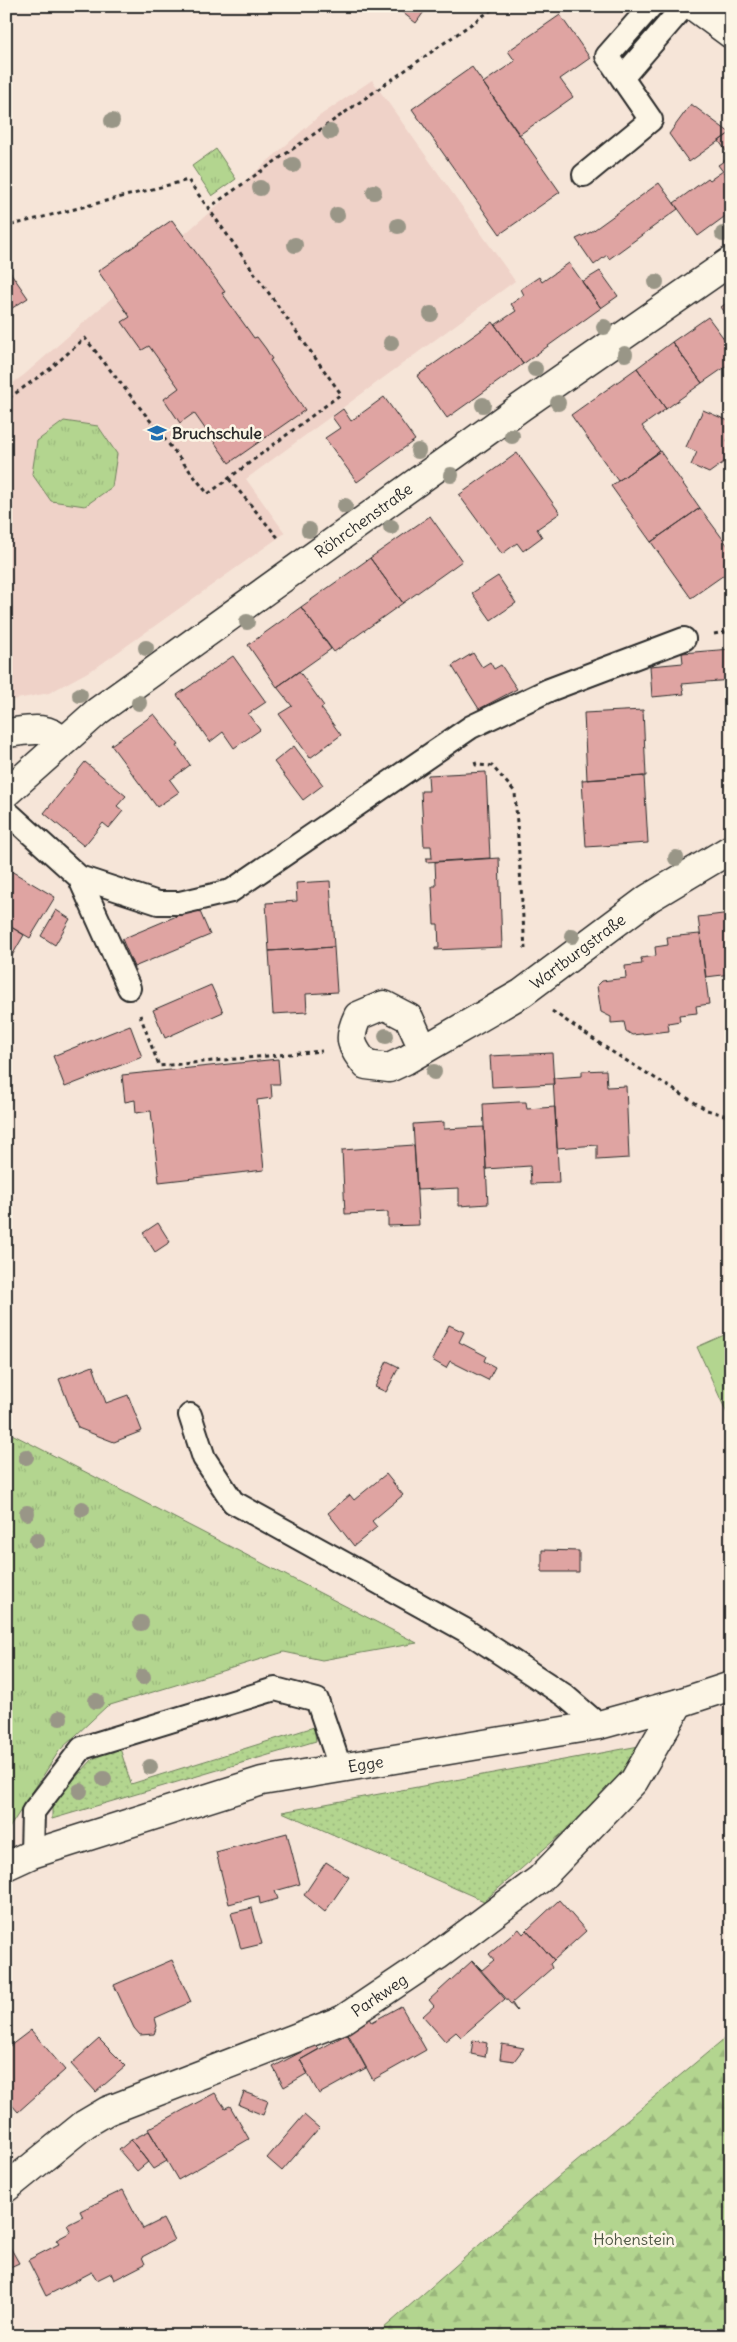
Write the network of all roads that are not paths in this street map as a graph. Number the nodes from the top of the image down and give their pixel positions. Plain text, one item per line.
1 (651, 6) edge
2 (684, 6) edge
3 (693, 6) edge
4 (731, 34) edge
5 (622, 78) junction
6 (584, 175) dead end
7 (731, 261) edge
8 (684, 639) dead end
9 (6, 733) edge
10 (62, 741) junction
11 (6, 793) edge
12 (6, 811) edge
13 (731, 849) edge
14 (79, 877) junction
15 (129, 988) road end
16 (423, 1049) junction
17 (190, 1416) dead end
18 (731, 1686) edge
19 (679, 1704) junction
20 (599, 1725) junction
21 (340, 1768) junction
22 (32, 1854) junction
23 (6, 1866) edge
24 (6, 2188) edge

1 - 5 lane
2 - 5 lane
3 - 4 street
5 - 6 lane
7 - 10 street, Röhrchenstraße
8 - 14 lane
9 - 10 street
10 - 11 street, Röhrchenstraße
12 - 14 lane
13 - 16 street, Wartburgstraße
14 - 15 lane
16 - 16 street, Wartburgstraße
17 - 20 lane
18 - 19 street, Egge
19 - 20 street, Egge
19 - 24 street, Parkweg
20 - 21 street, Egge
21 - 22 street, Egge
21 - 22 lane
22 - 23 street, Egge

